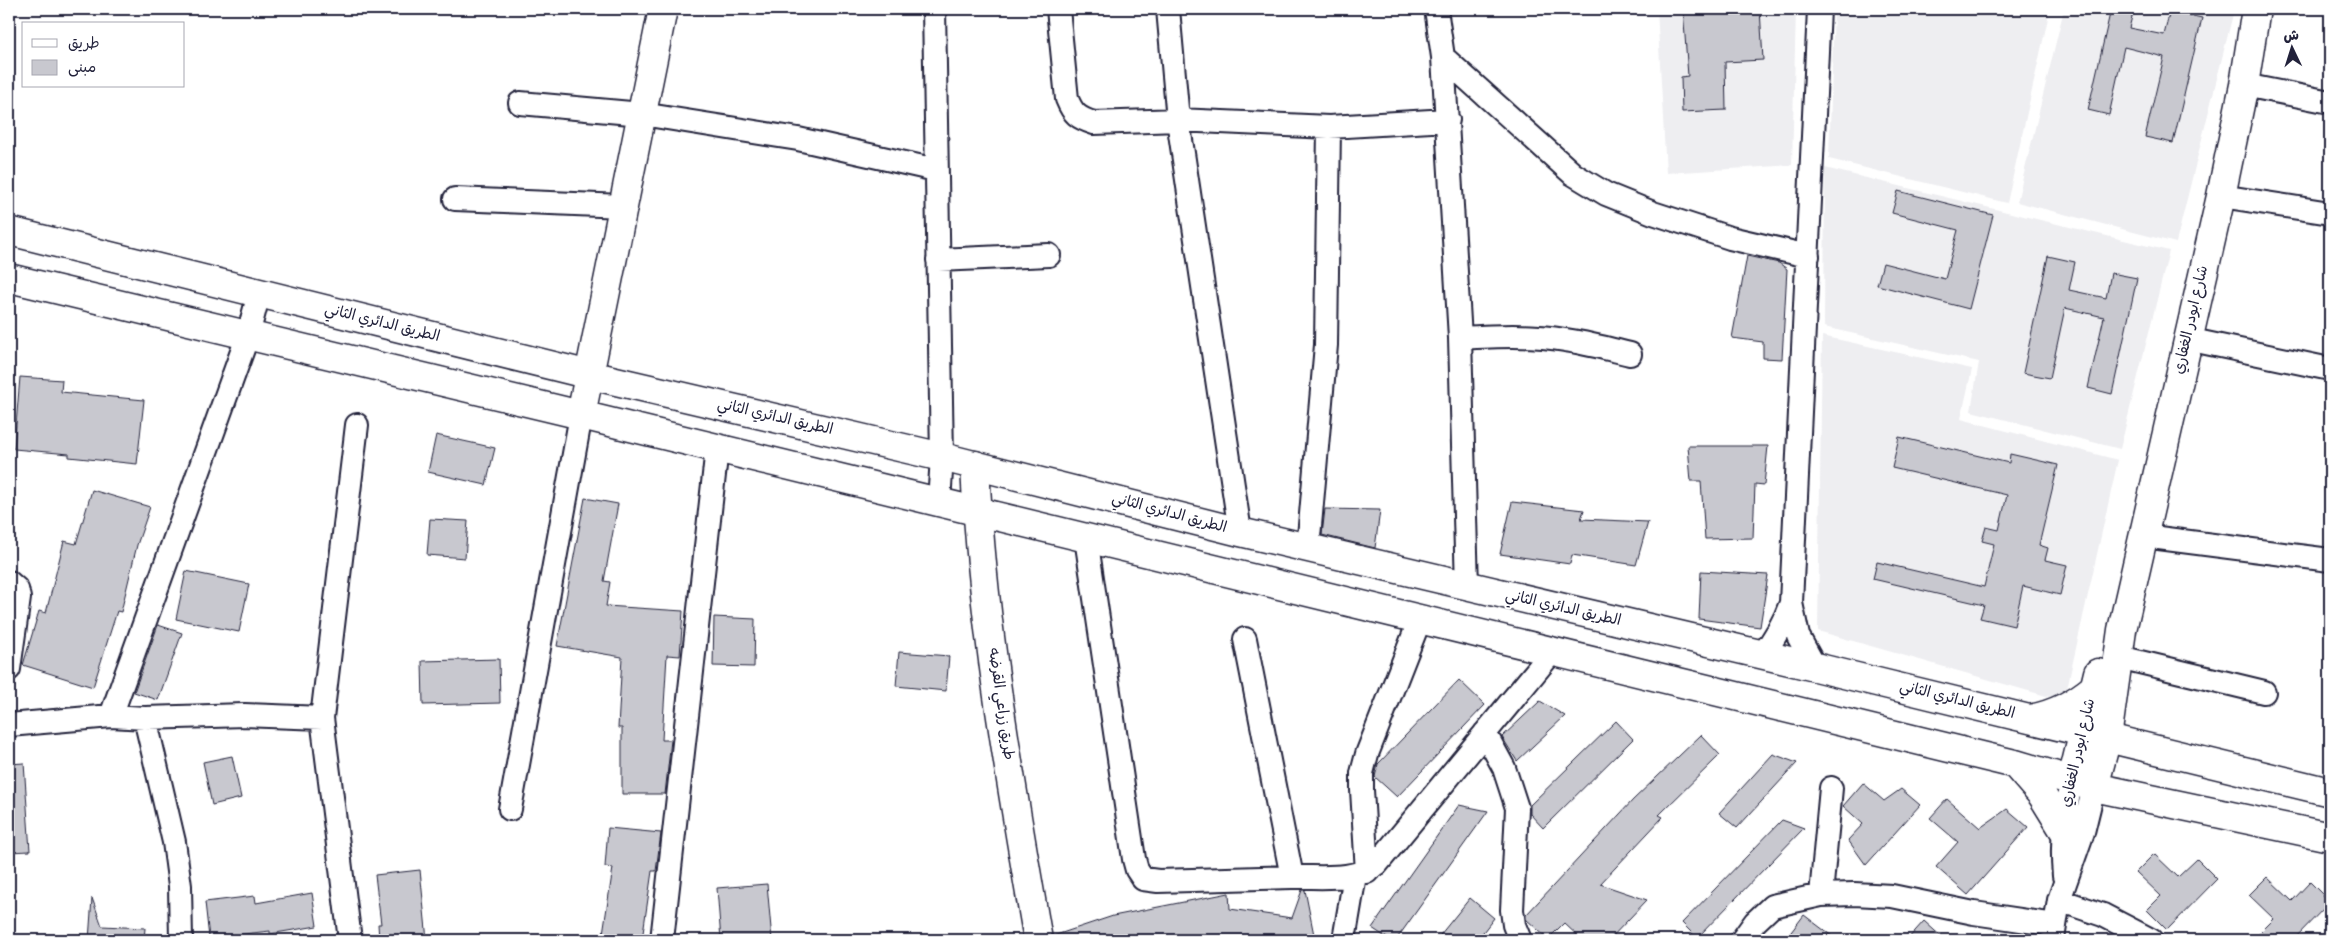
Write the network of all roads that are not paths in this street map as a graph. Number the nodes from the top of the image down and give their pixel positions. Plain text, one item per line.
1 (663, 9) edge
2 (934, 9) edge
3 (1058, 9) edge
4 (1168, 9) edge
5 (1436, 9) edge
6 (1820, 9) edge
7 (2256, 9) edge
8 (1443, 57) junction
9 (2244, 86) junction
10 (2330, 102) edge
11 (520, 103) dead end
12 (642, 114) junction
13 (1178, 120) junction
14 (1448, 120) junction
15 (1329, 127) junction
16 (936, 170) junction
17 (2221, 196) junction
18 (455, 199) dead end
19 (623, 206) junction
20 (2330, 212) edge
21 (9, 231) edge
22 (1049, 255) dead end
23 (1808, 256) junction
24 (938, 260) junction
25 (9, 278) edge
26 (259, 293) junction
27 (248, 335) junction
28 (1460, 338) junction
29 (2187, 338) junction
30 (1630, 354) dead end
31 (2330, 369) edge
32 (590, 375) junction
33 (581, 415) junction
34 (357, 425) dead end
35 (717, 448) junction
36 (942, 457) junction
37 (974, 465) junction
38 (940, 502) junction
39 (977, 512) junction
40 (1240, 532) junction
41 (2142, 536) junction
42 (1086, 538) junction
43 (1308, 548) junction
44 (2330, 560) edge
45 (9, 582) edge
46 (1467, 587) junction
47 (1791, 602) junction
48 (1420, 618) junction
49 (2122, 630) junction
50 (1246, 640) dead end
51 (1552, 652) junction
52 (1762, 655) junction
53 (2119, 658) junction
54 (1814, 667) junction
55 (9, 669) edge
56 (2094, 687) junction
57 (2264, 692) dead end
58 (111, 716) junction
59 (145, 718) junction
60 (322, 718) junction
61 (2028, 719) junction
62 (9, 724) edge
63 (1485, 733) junction
64 (2096, 735) junction
65 (2015, 764) junction
66 (2083, 783) junction
67 (1831, 788) dead end
68 (2330, 792) edge
69 (510, 809) dead end
70 (2064, 829) junction
71 (2330, 838) edge
72 (1361, 873) junction
73 (1292, 877) junction
74 (2062, 891) junction
75 (1821, 895) junction
76 (2054, 933) edge
77 (180, 940) edge
78 (350, 940) edge
79 (662, 940) edge
80 (1038, 940) edge
81 (1344, 940) edge
82 (1520, 940) edge
83 (1742, 940) edge
84 (2151, 940) edge

1 - 12 main road
2 - 16 street
3 - 13 street
4 - 13 street
5 - 8 street
6 - 23 street
7 - 9 main road, شارع ابودر الغفاري
8 - 14 street
8 - 23 street
9 - 10 street
9 - 17 main road, شارع ابودر الغفاري
11 - 12 street
12 - 16 street
12 - 19 main road
13 - 15 street
13 - 40 street
14 - 15 street
14 - 28 street
15 - 43 street
16 - 24 street
17 - 20 street
17 - 29 main road, شارع ابودر الغفاري
18 - 19 street
19 - 32 main road
21 - 26 main road, الطريق الدائري الثاني
22 - 24 street
23 - 47 street
24 - 36 street
25 - 27 main road
26 - 27 street
26 - 32 main road, الطريق الدائري الثاني
27 - 33 main road
27 - 58 street
28 - 30 street
28 - 46 street
29 - 31 street
29 - 41 main road, شارع ابودر الغفاري
32 - 33 main road
32 - 36 main road, الطريق الدائري الثاني
33 - 35 main road
33 - 69 street
34 - 60 street
35 - 38 main road
35 - 79 street
36 - 37 main road, الطريق الدائري الثاني
36 - 38 street
37 - 39 main road, طريق زراعي القرضه
37 - 40 main road, الطريق الدائري الثاني
38 - 39 main road
39 - 42 main road
39 - 80 main road, طريق زراعي القرضه
40 - 43 main road, الطريق الدائري الثاني
41 - 44 street
41 - 49 main road, شارع ابودر الغفاري
42 - 48 main road
42 - 73 street
43 - 46 main road, الطريق الدائري الثاني
45 - 55 street
46 - 52 main road, الطريق الدائري الثاني
47 - 52 street
47 - 54 street
48 - 51 main road
48 - 72 street
49 - 53 main road, شارع ابودر الغفاري
49 - 56 main road, شارع ابودر الغفاري
50 - 73 street
51 - 63 street
51 - 65 main road
52 - 54 main road, الطريق الدائري الثاني
53 - 57 street
53 - 64 main road, شارع ابودر الغفاري
54 - 61 main road, الطريق الدائري الثاني
56 - 61 main road
56 - 64 main road, شارع ابودر الغفاري
58 - 59 street
58 - 62 street
59 - 60 street
59 - 77 street
60 - 78 street
61 - 64 main road, الطريق الدائري الثاني
63 - 72 street
63 - 82 street
64 - 66 main road, شارع ابودر الغفاري
64 - 68 main road, الطريق الدائري الثاني
65 - 66 main road
65 - 70 main road
66 - 70 street, شارع ابودر الغفاري
66 - 71 main road
66 - 74 street, شارع ابودر الغفاري
67 - 75 street
70 - 74 street, شارع ابودر الغفاري
72 - 73 street
72 - 81 street
74 - 76 street, شارع ابودر الغفاري
74 - 84 street
75 - 76 street
75 - 83 street

